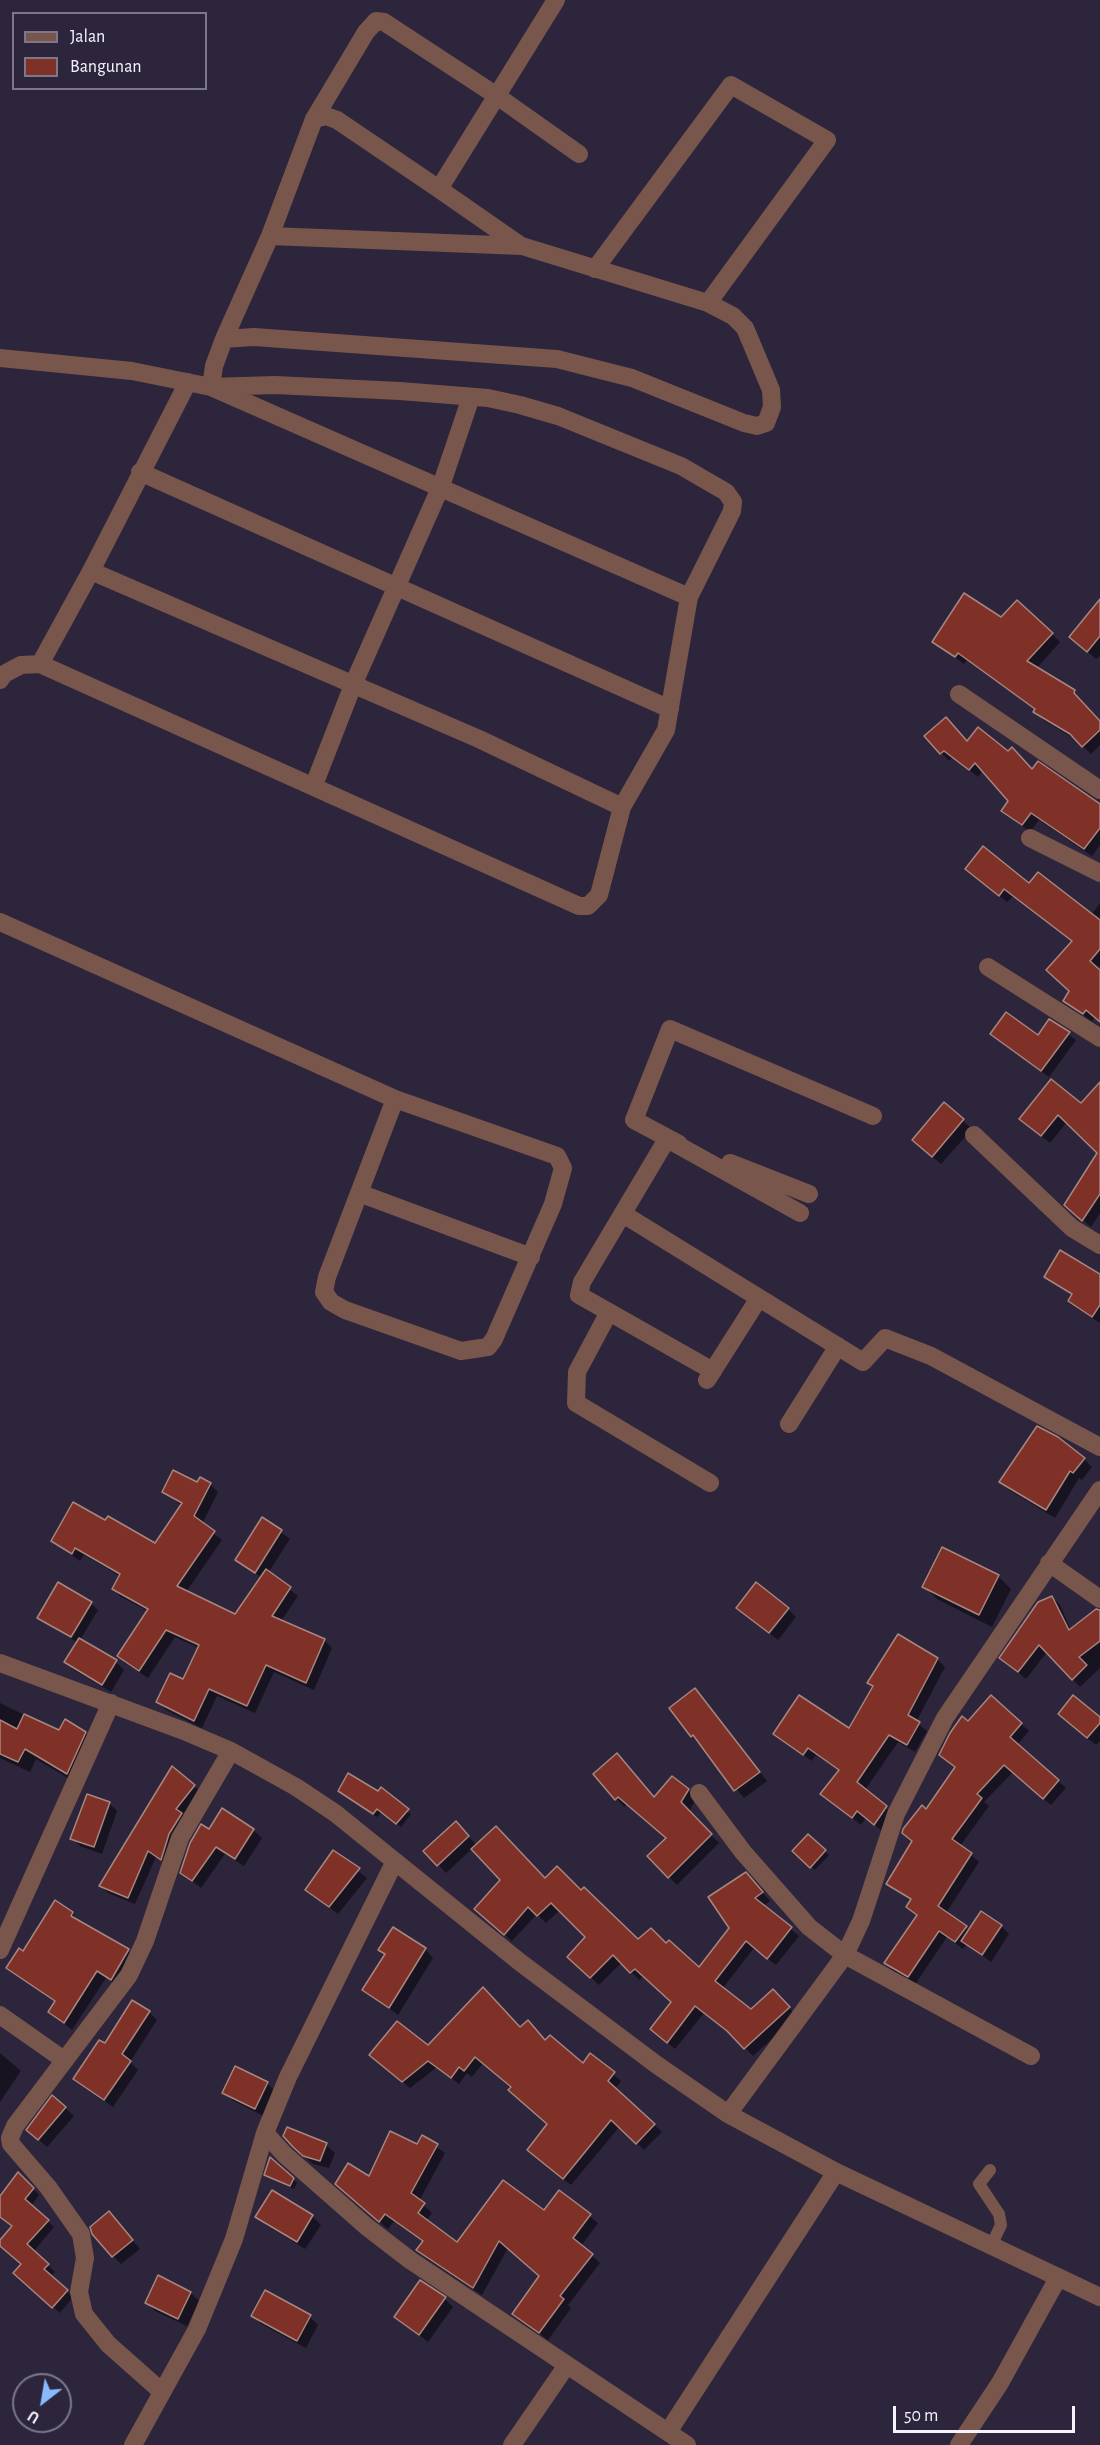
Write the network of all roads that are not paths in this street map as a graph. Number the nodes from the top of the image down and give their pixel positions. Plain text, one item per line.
1 (553, 1) edge
2 (497, 96) junction
3 (314, 119) junction
4 (579, 154) dead end
5 (439, 189) junction
6 (270, 236) junction
7 (522, 246) junction
8 (595, 269) junction
9 (708, 303) junction
10 (224, 339) junction
11 (0, 358) edge
12 (212, 378) junction
13 (188, 382) junction
14 (471, 397) junction
15 (140, 472) junction
16 (441, 486) junction
17 (91, 571) junction
18 (396, 587) junction
19 (689, 597) junction
20 (40, 664) junction
21 (0, 680) edge
22 (353, 685) junction
23 (959, 694) dead end
24 (670, 709) junction
25 (314, 785) junction
26 (1100, 790) edge
27 (622, 807) junction
28 (1030, 838) dead end
29 (1100, 873) edge
30 (0, 922) edge
31 (988, 967) dead end
32 (1100, 1038) edge
33 (395, 1099) junction
34 (873, 1116) dead end
35 (974, 1135) dead end
36 (667, 1140) junction
37 (359, 1193) junction
38 (809, 1194) dead end
39 (800, 1213) dead end
40 (623, 1214) junction
41 (1100, 1245) edge
42 (531, 1257) junction
43 (759, 1298) junction
44 (609, 1312) junction
45 (838, 1346) junction
46 (789, 1424) dead end
47 (1100, 1447) edge
48 (710, 1483) dead end
49 (1100, 1490) edge
50 (1049, 1563) junction
51 (1100, 1599) edge
52 (0, 1664) edge
53 (111, 1703) junction
54 (231, 1751) junction
55 (699, 1793) dead end
56 (395, 1861) junction
57 (0, 1950) edge
58 (845, 1955) junction
59 (0, 2015) edge
60 (1031, 2056) dead end
61 (64, 2060) junction
62 (728, 2114) junction
63 (265, 2133) junction
64 (990, 2170) dead end
65 (836, 2172) junction
66 (991, 2246) junction
67 (1058, 2278) junction
68 (1100, 2298) edge
69 (567, 2365) junction
70 (161, 2391) junction
71 (669, 2432) junction
72 (133, 2445) edge
73 (512, 2445) edge
74 (687, 2445) edge
75 (959, 2445) edge

1 - 2 street
2 - 3 street
2 - 4 street
2 - 5 street
3 - 5 street
3 - 6 street
5 - 7 street
6 - 7 street
6 - 10 street
7 - 8 street
8 - 9 street
8 - 9 street
9 - 10 street
10 - 12 street
11 - 13 street
12 - 13 street
12 - 14 street
12 - 16 street
13 - 15 street
14 - 16 street
14 - 19 street
15 - 17 street
15 - 18 street
16 - 18 street
16 - 19 street
17 - 20 street
17 - 22 street
18 - 22 street
18 - 24 street
19 - 24 street
20 - 21 street
20 - 25 street
22 - 25 street
22 - 27 street
23 - 26 street
24 - 27 street
25 - 27 street
28 - 29 street
30 - 33 street
31 - 32 street
33 - 37 street
33 - 42 street
34 - 36 street
35 - 41 street
36 - 38 street
36 - 39 street
36 - 40 street
37 - 42 street
37 - 42 street
40 - 43 street
40 - 44 street
43 - 44 street
43 - 45 street
44 - 48 street
45 - 46 street
45 - 47 street
49 - 50 street
50 - 51 street
50 - 58 street
52 - 53 street
53 - 54 street
53 - 57 street
54 - 56 street
54 - 61 street
55 - 58 street
56 - 62 street
56 - 63 street
58 - 60 street
58 - 62 street
59 - 61 street
61 - 70 street
62 - 65 street
63 - 69 street
63 - 70 street
64 - 66 lane
65 - 66 street
65 - 71 street
66 - 67 street
67 - 68 street
67 - 75 street
69 - 71 street
69 - 73 street
70 - 72 street
71 - 74 street

